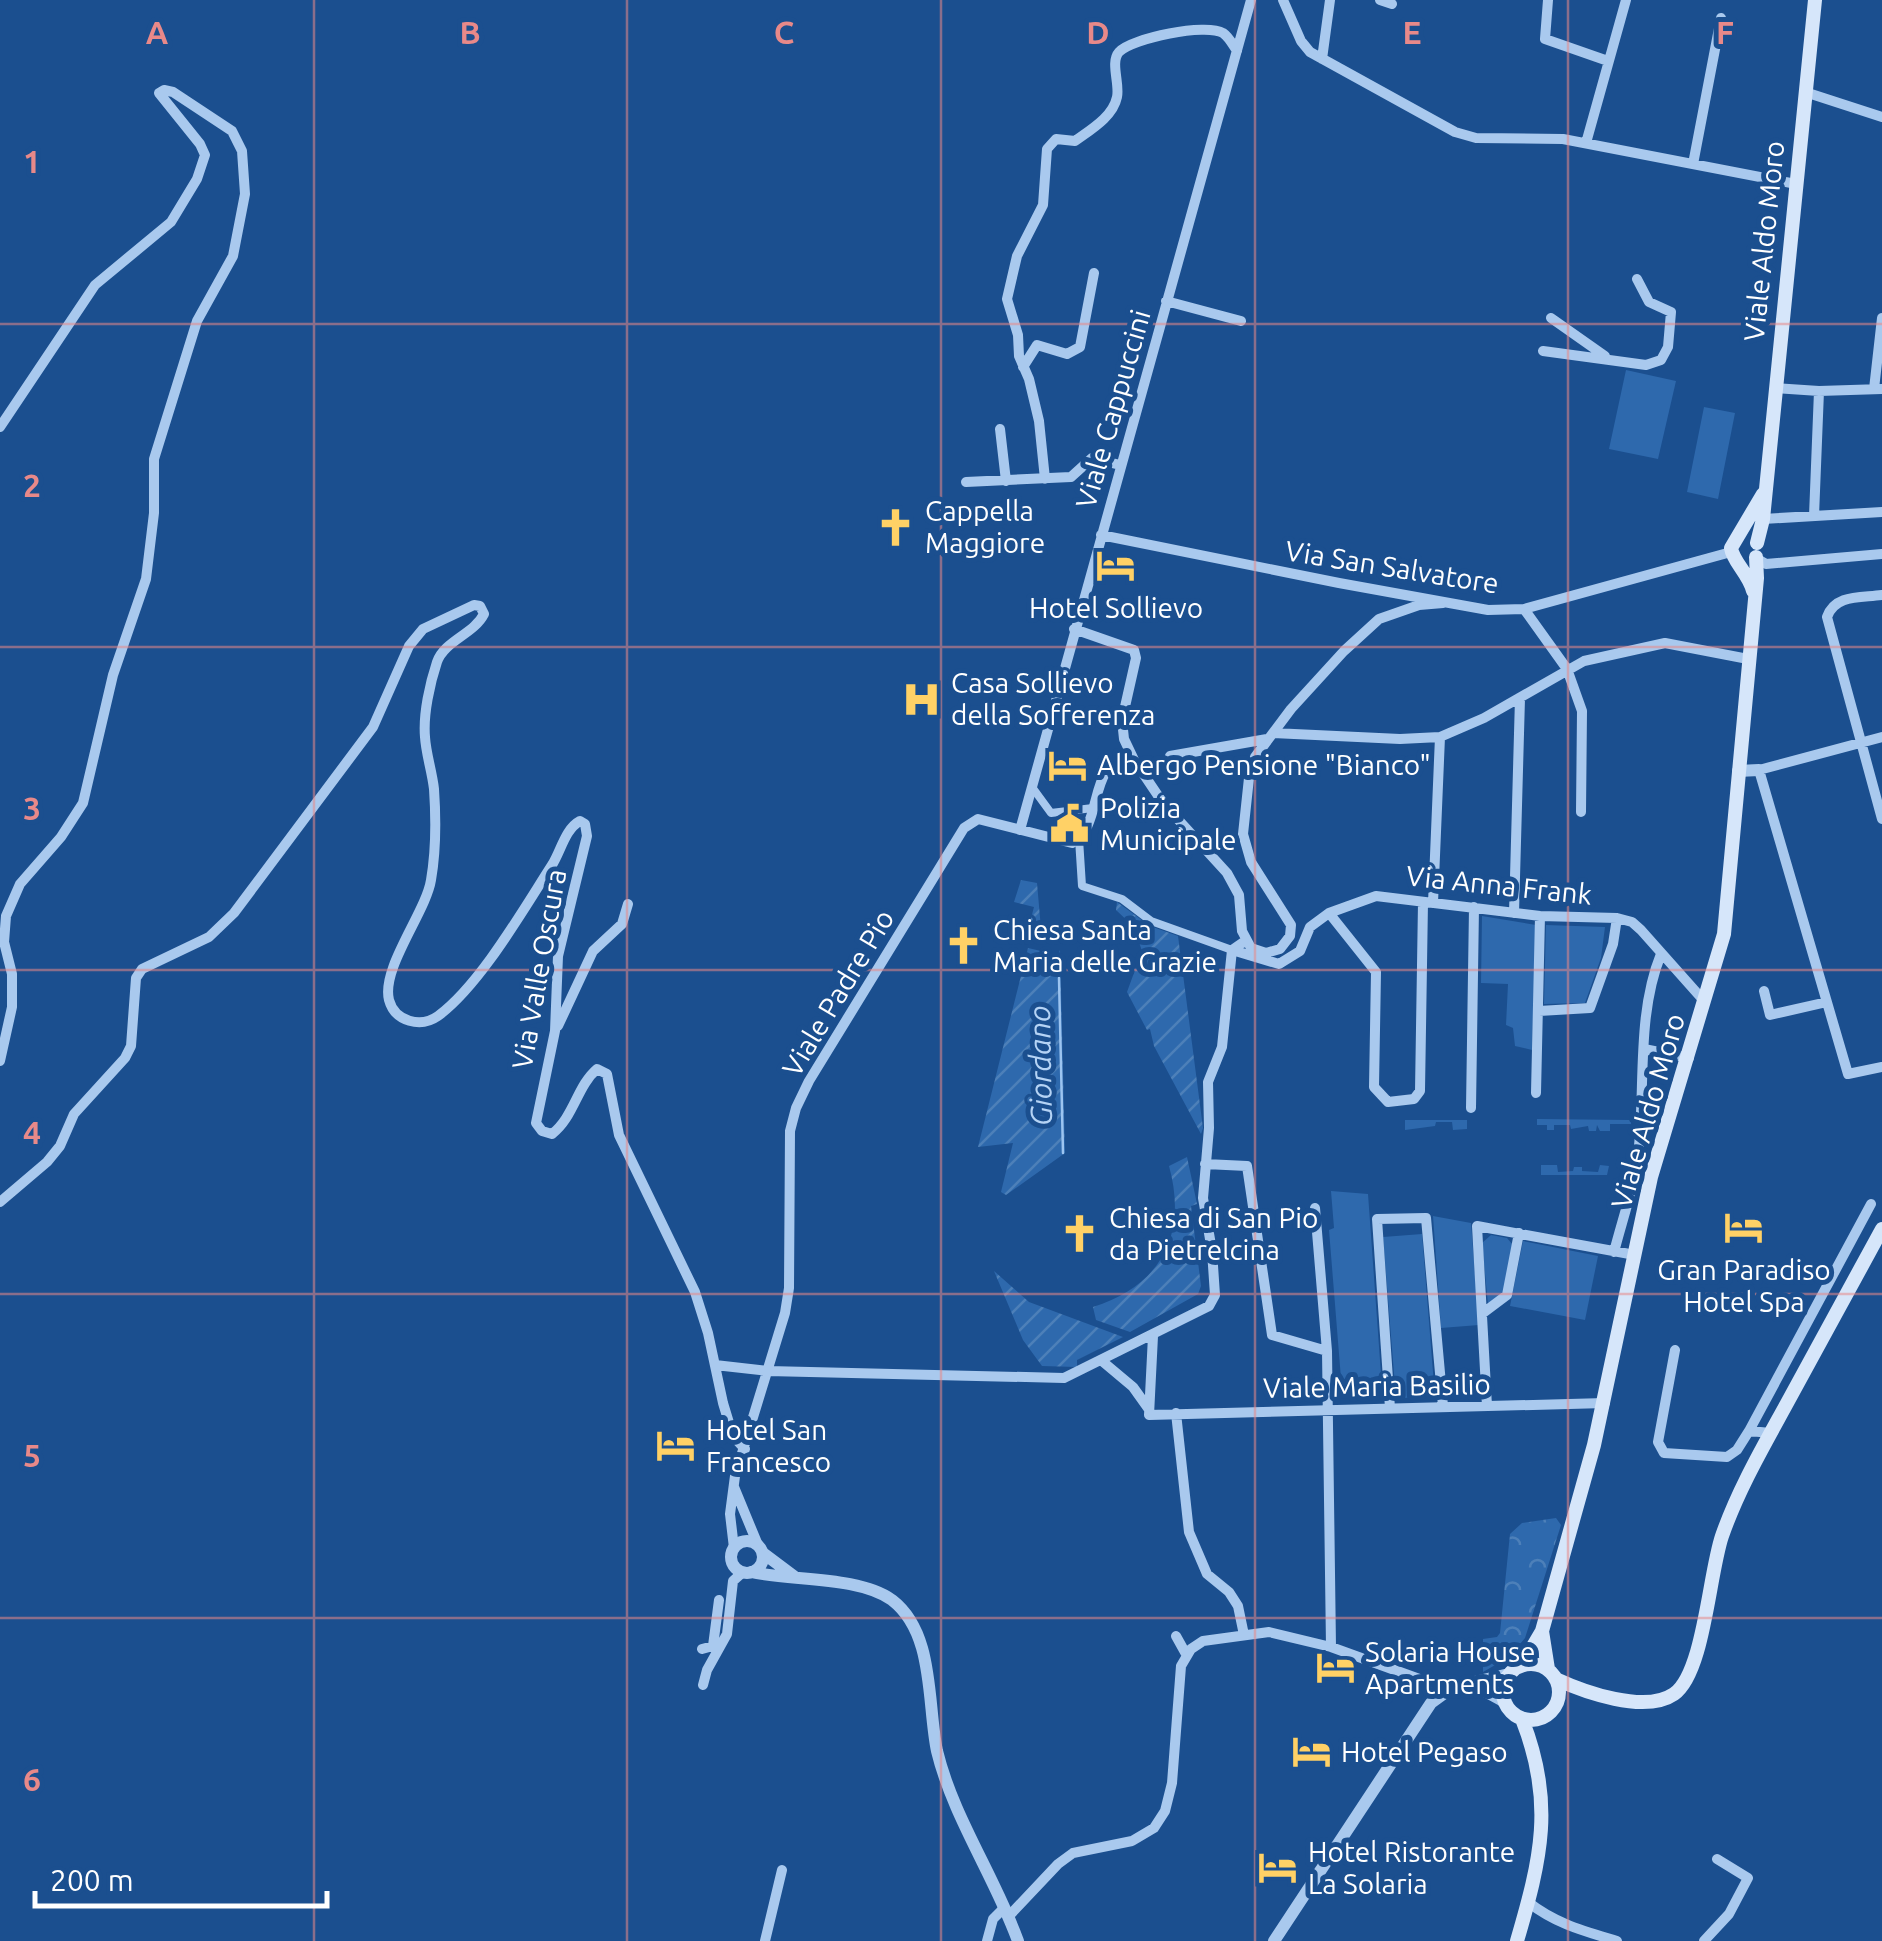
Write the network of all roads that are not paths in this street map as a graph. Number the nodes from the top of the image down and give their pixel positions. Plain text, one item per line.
1 (1252, 0) edge
2 (1284, 0) edge
3 (1330, 0) edge
4 (1380, 0) edge
5 (1548, 0) edge
6 (1626, 0) edge
7 (1815, 0) edge
8 (1392, 4) dead end
9 (1721, 18) dead end
10 (1237, 51) junction
11 (1322, 59) junction
12 (1608, 61) junction
13 (1805, 92) junction
14 (1882, 117) edge
15 (1586, 143) junction
16 (1693, 164) junction
17 (1796, 184) junction
18 (1094, 273) dead end
19 (1637, 278) dead end
20 (1166, 301) junction
21 (1550, 318) dead end
22 (1882, 318) edge
23 (1242, 321) dead end
24 (1542, 351) dead end
25 (1610, 359) junction
26 (1024, 367) junction
27 (1774, 388) junction
28 (1878, 389) edge
29 (1818, 392) junction
30 (0, 427) edge
31 (1000, 430) dead end
32 (1120, 464) junction
33 (1045, 479) junction
34 (1006, 481) junction
35 (966, 482) dead end
36 (1766, 487) junction
37 (1882, 512) edge
38 (1814, 516) junction
39 (1763, 519) junction
40 (1101, 535) junction
41 (1735, 552) junction
42 (1756, 552) junction
43 (1882, 554) edge
44 (1882, 595) edge
45 (1755, 597) junction
46 (1443, 603) junction
47 (1524, 609) junction
48 (1074, 630) junction
49 (1748, 659) junction
50 (1568, 669) junction
51 (1520, 698) junction
52 (1270, 736) junction
53 (1440, 736) junction
54 (1882, 737) edge
55 (1861, 743) junction
56 (1170, 756) dead end
57 (1134, 760) junction
58 (1759, 770) junction
59 (1738, 771) junction
60 (1032, 786) junction
61 (1093, 808) junction
62 (1581, 812) dead end
63 (1882, 819) edge
64 (1020, 830) junction
65 (1079, 840) junction
66 (1428, 902) junction
67 (628, 904) dead end
68 (1474, 907) junction
69 (1329, 913) junction
70 (1514, 913) junction
71 (1540, 916) junction
72 (1617, 918) junction
73 (1246, 941) junction
74 (1232, 950) junction
75 (1661, 954) junction
76 (1764, 992) dead end
77 (1827, 1002) junction
78 (1706, 1003) junction
79 (1539, 1010) junction
80 (554, 1031) junction
81 (1644, 1050) junction
82 (1688, 1058) junction
83 (0, 1061) edge
84 (1882, 1067) edge
85 (1536, 1093) dead end
86 (1471, 1108) dead end
87 (1204, 1164) junction
88 (0, 1202) edge
89 (1871, 1204) dead end
90 (1315, 1208) dead end
91 (1882, 1230) edge
92 (1519, 1233) junction
93 (1614, 1252) junction
94 (1635, 1255) junction
95 (1483, 1313) junction
96 (1153, 1336) junction
97 (1327, 1350) junction
98 (1675, 1350) dead end
99 (1102, 1360) junction
100 (714, 1365) junction
101 (768, 1371) junction
102 (1606, 1403) junction
103 (1443, 1406) junction
104 (1487, 1406) junction
105 (1328, 1408) junction
106 (1390, 1408) junction
107 (1148, 1412) junction
108 (1176, 1413) junction
109 (1749, 1431) junction
110 (1771, 1433) junction
111 (745, 1449) junction
112 (734, 1486) junction
113 (734, 1548) junction
114 (761, 1549) junction
115 (747, 1572) junction
116 (797, 1578) junction
117 (720, 1600) dead end
118 (1542, 1631) junction
119 (1244, 1634) junction
120 (1176, 1636) dead end
121 (1331, 1647) junction
122 (702, 1649) dead end
123 (1186, 1654) junction
124 (1516, 1670) junction
125 (1552, 1674) junction
126 (1472, 1684) junction
127 (703, 1685) dead end
128 (1447, 1689) junction
129 (1595, 1696) junction
130 (1505, 1702) junction
131 (1558, 1702) junction
132 (1548, 1715) junction
133 (1522, 1719) junction
134 (1537, 1759) junction
135 (1717, 1859) dead end
136 (782, 1870) dead end
137 (1528, 1902) junction
138 (1006, 1912) junction
139 (1614, 1940) edge
140 (766, 1941) edge
141 (987, 1941) edge
142 (1018, 1941) edge
143 (1274, 1941) edge
144 (1516, 1941) edge
145 (1704, 1941) edge

1 - 10 street, Viale Cappuccini
2 - 11 street
3 - 11 street
4 - 8 street
5 - 12 street
6 - 12 street
7 - 13 main road, Viale Aldo Moro
9 - 16 street
10 - 20 street, Viale Cappuccini
10 - 26 street
11 - 15 street
12 - 15 street
13 - 14 street
13 - 17 main road, Viale Aldo Moro
15 - 16 street
16 - 17 street
17 - 27 main road, Viale Aldo Moro
18 - 26 street
19 - 25 street
20 - 23 street
20 - 32 street, Viale Cappuccini
21 - 25 street
22 - 28 street
24 - 25 street
26 - 33 street
27 - 29 street
27 - 36 main road, Viale Aldo Moro
28 - 29 street
29 - 38 street
30 - 83 street
31 - 34 street
32 - 33 street
32 - 40 street, Viale Cappuccini
33 - 34 street
34 - 35 street
36 - 39 main road, Viale Aldo Moro
36 - 41 main road, Viale Aldo Moro
37 - 38 street
38 - 39 street
39 - 42 main road, Viale Aldo Moro
40 - 46 street, Via San Salvatore
40 - 48 street, Viale Cappuccini
41 - 42 main road
41 - 42 main road
41 - 45 main road, Viale Aldo Moro
41 - 47 street, Via San Salvatore
42 - 43 street
42 - 45 main road, Viale Aldo Moro
44 - 55 street
45 - 49 main road, Viale Aldo Moro
46 - 47 street, Via San Salvatore
46 - 52 street
47 - 50 street
48 - 57 street
48 - 60 street, Viale Cappuccini
49 - 50 street
49 - 59 main road, Viale Aldo Moro
50 - 51 street
50 - 62 street
51 - 53 street
51 - 70 street
52 - 53 street
52 - 56 street
52 - 73 street
53 - 66 street
54 - 55 street
55 - 58 street
55 - 63 street
57 - 61 street
57 - 73 street
58 - 59 street
58 - 77 street
59 - 78 main road, Viale Aldo Moro
60 - 61 street
60 - 64 street, Viale Cappuccini
61 - 65 street
64 - 65 street
64 - 101 street, Viale Padre Pio
65 - 74 street
66 - 68 street, Via Anna Frank
66 - 69 street, Via Anna Frank
66 - 69 street
67 - 80 street
68 - 70 street, Via Anna Frank
68 - 86 street
69 - 74 street
70 - 71 street, Via Anna Frank
71 - 72 street, Via Anna Frank
71 - 79 street
72 - 75 street, Via Anna Frank
72 - 79 street
73 - 74 street
74 - 87 street
75 - 78 street, Via Anna Frank
75 - 81 street
76 - 77 street
77 - 84 street
78 - 82 main road, Viale Aldo Moro
79 - 85 street
80 - 88 street, Via Valle Oscura
80 - 100 street, Via Valle Oscura
81 - 82 street
81 - 93 street
82 - 94 main road, Viale Aldo Moro
87 - 96 street
87 - 97 street
89 - 109 street
90 - 97 street
91 - 110 main road
92 - 93 street
92 - 95 street
92 - 95 street
93 - 94 street
94 - 102 main road, Viale Aldo Moro
95 - 104 street
96 - 99 street
96 - 107 street
97 - 105 street
98 - 109 street
99 - 101 street
99 - 107 street
100 - 101 street
100 - 111 street, Via Valle Oscura
101 - 111 street, Viale Padre Pio
102 - 104 street, Viale Maria Basilio
102 - 118 main road, Viale Aldo Moro
103 - 104 street, Viale Maria Basilio
103 - 106 street, Viale Maria Basilio
103 - 106 street
105 - 106 street, Viale Maria Basilio
105 - 108 street, Viale Maria Basilio
105 - 121 street
107 - 108 street, Viale Maria Basilio
108 - 119 street
109 - 110 street
110 - 129 main road
111 - 112 street, Viale Padre Pio
112 - 113 street, Viale Padre Pio
112 - 114 street
113 - 114 street
113 - 115 street
114 - 115 street
114 - 116 street
115 - 116 street
115 - 127 street
116 - 138 street
117 - 122 street
118 - 124 main road, Viale Aldo Moro
118 - 125 main road, Viale Aldo Moro
119 - 121 street
119 - 123 street
120 - 123 street
121 - 128 street
123 - 138 street
124 - 125 main road
124 - 126 street
124 - 130 main road
125 - 129 main road
125 - 131 main road
126 - 128 street
126 - 130 street
128 - 143 street
129 - 131 main road
130 - 133 main road
131 - 132 main road
132 - 133 main road
132 - 134 main road
133 - 134 main road
134 - 137 main road
135 - 145 street
136 - 140 street
137 - 139 street
137 - 144 main road
138 - 141 street
138 - 142 street

